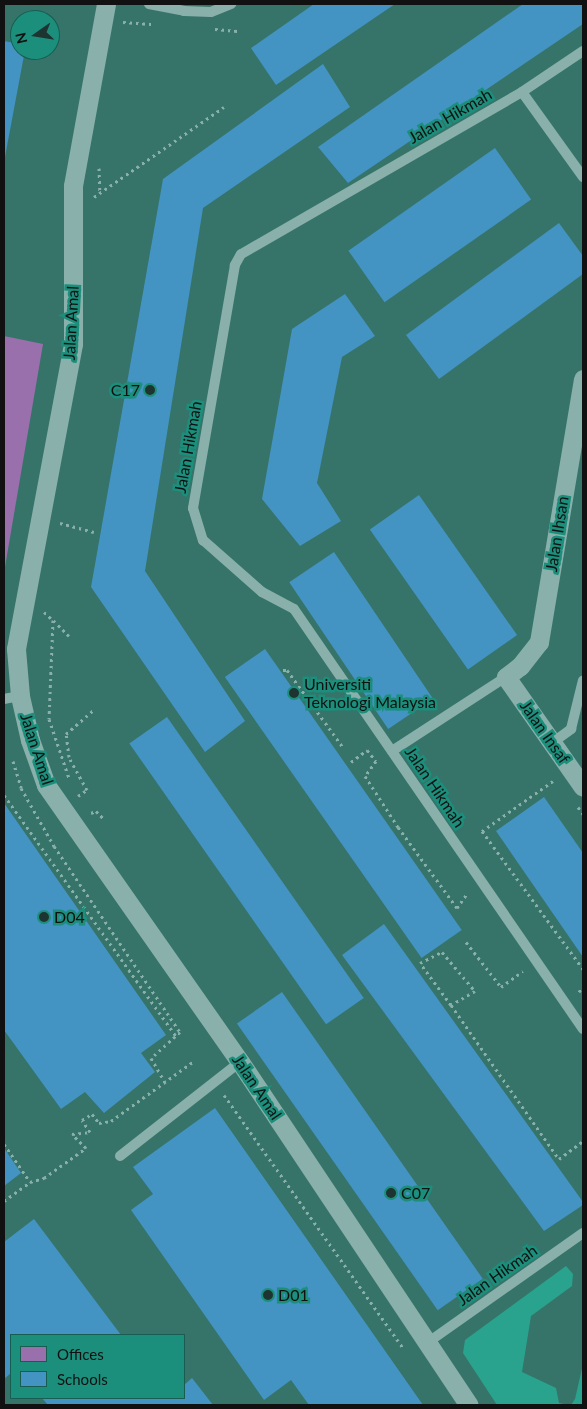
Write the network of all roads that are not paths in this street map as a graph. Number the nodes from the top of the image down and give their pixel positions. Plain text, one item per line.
1 (106, 4) edge
2 (149, 4) edge
3 (231, 4) edge
4 (583, 51) edge
5 (522, 92) junction
6 (583, 177) edge
7 (583, 379) edge
8 (506, 676) junction
9 (583, 680) edge
10 (12, 698) edge
11 (552, 743) junction
12 (392, 751) junction
13 (578, 793) edge
14 (583, 1029) edge
15 (240, 1062) junction
16 (120, 1156) dead end
17 (583, 1232) edge
18 (428, 1343) junction
19 (468, 1405) edge

1 - 10 street, Jalan Amal
2 - 3 lane
4 - 5 lane, Jalan Hikmah
5 - 6 lane
5 - 12 lane, Jalan Hikmah
7 - 8 street, Jalan Ihsan
8 - 11 street, Jalan Insaf
8 - 12 lane
9 - 11 lane
10 - 15 street, Jalan Amal
11 - 13 street, Jalan Insaf
12 - 14 lane, Jalan Hikmah
15 - 16 lane
15 - 18 street, Jalan Amal
17 - 18 lane, Jalan Hikmah
18 - 19 street, Jalan Amal

